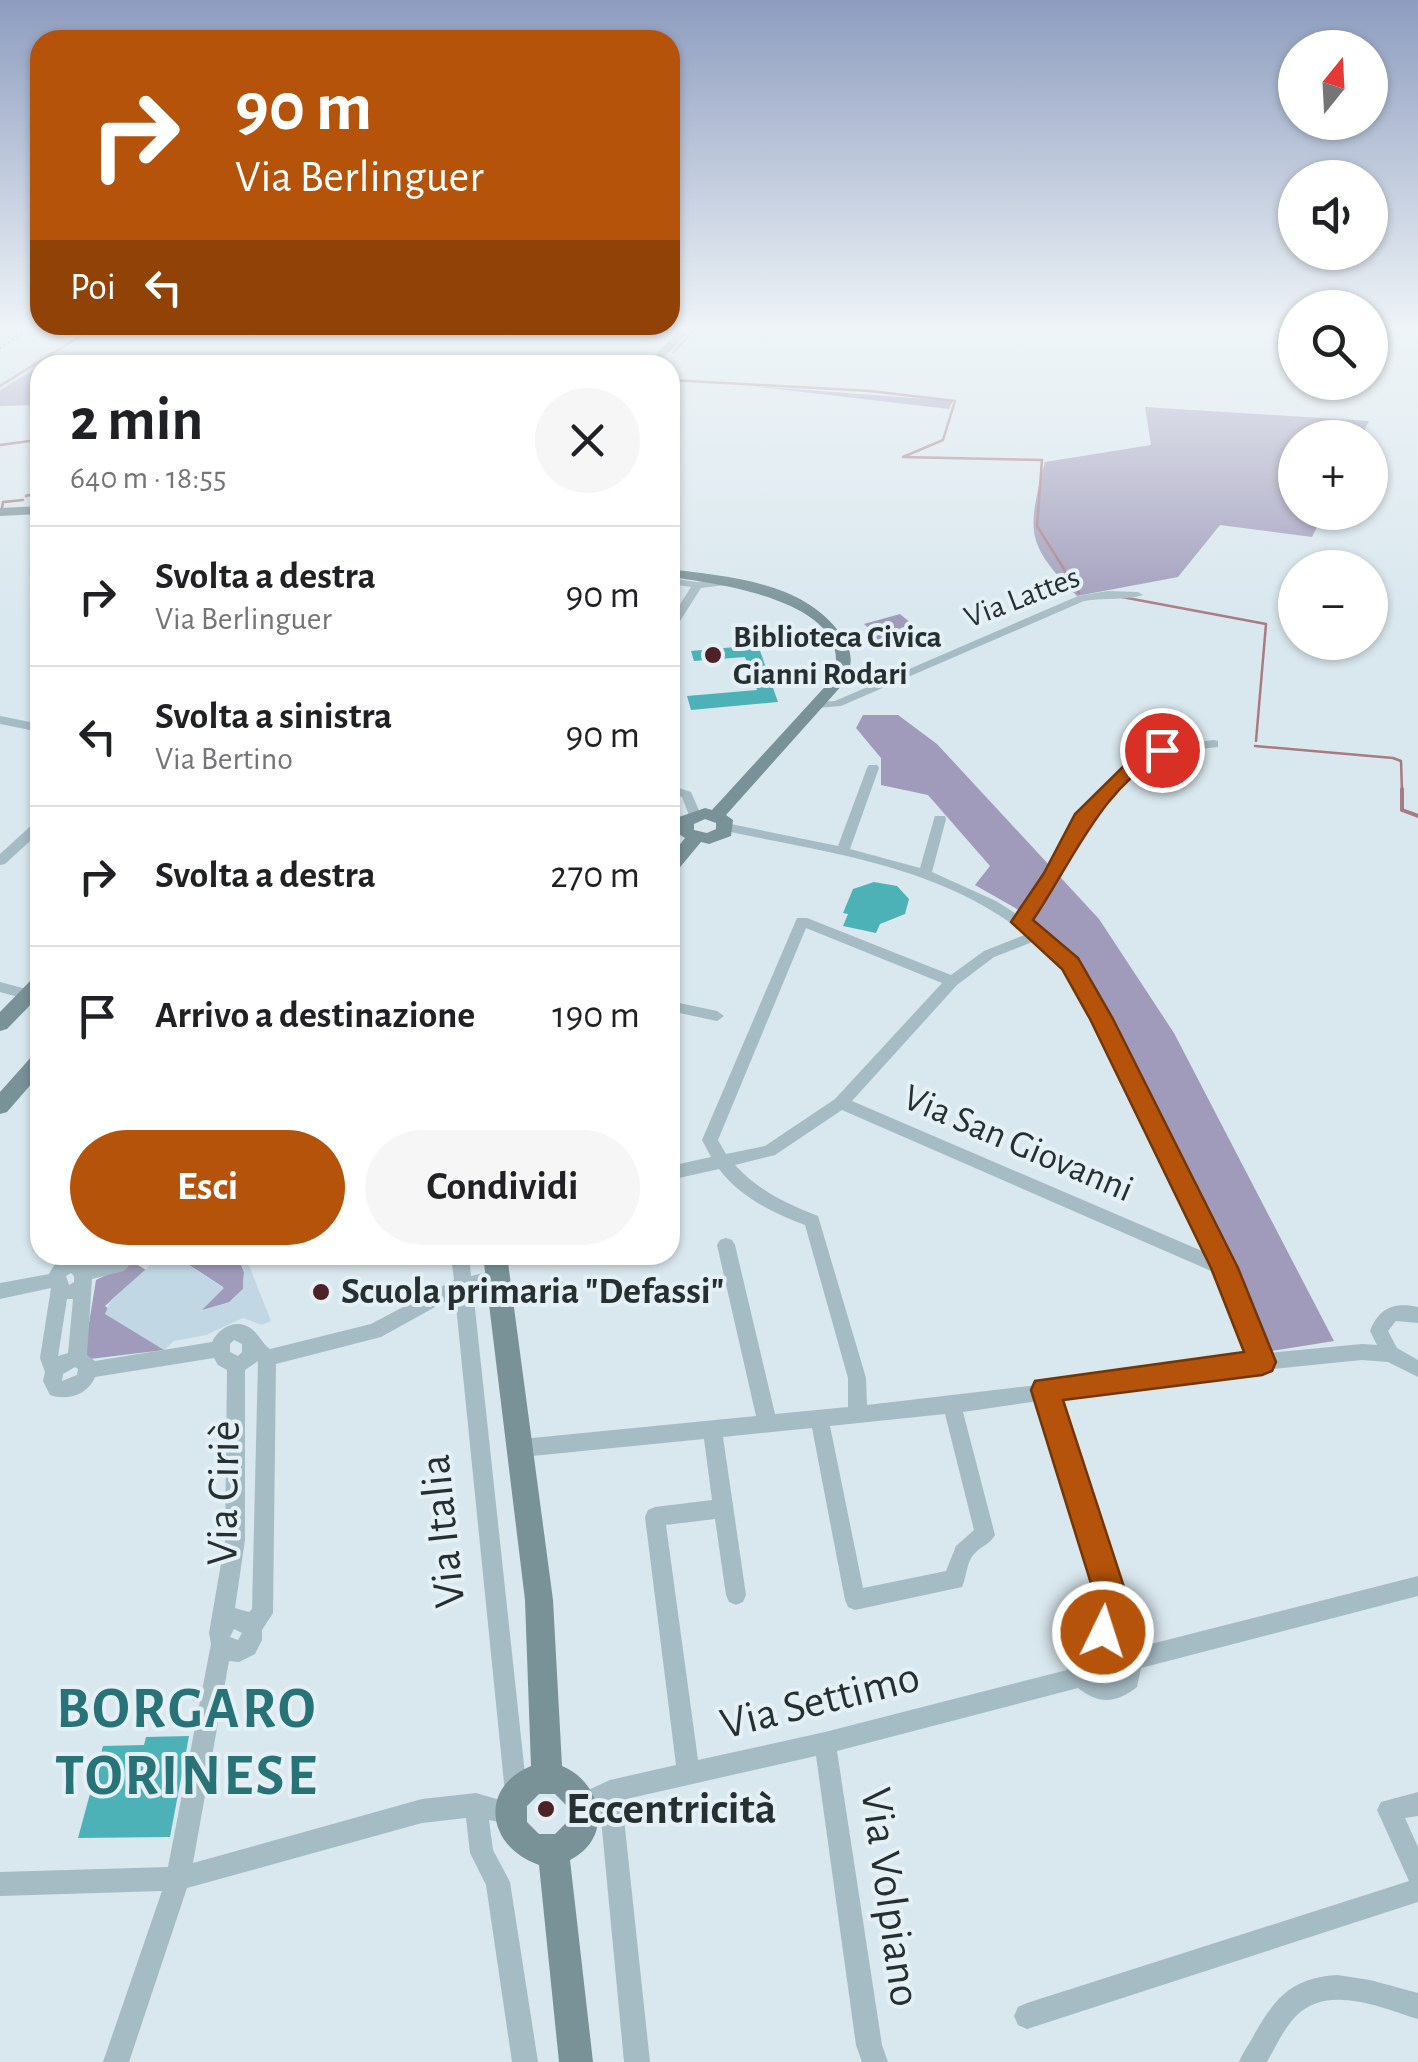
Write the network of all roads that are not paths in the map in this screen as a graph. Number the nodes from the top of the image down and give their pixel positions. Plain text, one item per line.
1 (30, 510) edge
2 (0, 512) edge
3 (680, 575) edge
4 (680, 582) edge
5 (724, 582) junction
6 (697, 585) junction
7 (1138, 595) dead end
8 (680, 613) edge
9 (817, 705) junction
10 (3, 724) edge
11 (30, 727) edge
12 (1214, 744) dead end
13 (873, 768) dead end
14 (680, 793) edge
15 (694, 815) junction
16 (940, 819) dead end
17 (721, 821) junction
18 (30, 834) edge
19 (695, 838) junction
20 (842, 852) junction
21 (680, 856) edge
22 (0, 862) edge
23 (925, 872) junction
24 (1021, 922) junction
25 (1040, 934) junction
26 (952, 981) junction
27 (0, 987) edge
28 (30, 989) edge
29 (30, 993) edge
30 (680, 1008) edge
31 (717, 1016) dead end
32 (0, 1024) edge
33 (30, 1072) edge
34 (841, 1103) junction
35 (0, 1106) edge
36 (720, 1162) junction
37 (680, 1171) edge
38 (726, 1245) dead end
39 (119, 1265) edge
40 (461, 1265) edge
41 (495, 1266) edge
42 (1225, 1268) junction
43 (84, 1277) junction
44 (57, 1285) junction
45 (462, 1285) junction
46 (0, 1291) edge
47 (1418, 1315) edge
48 (1386, 1347) junction
49 (218, 1350) junction
50 (260, 1353) junction
51 (1262, 1362) junction
52 (236, 1363) junction
53 (83, 1364) junction
54 (1418, 1369) edge
55 (1045, 1390) junction
56 (952, 1405) junction
57 (858, 1414) junction
58 (819, 1418) junction
59 (766, 1422) junction
60 (712, 1429) junction
61 (522, 1448) junction
62 (723, 1508) junction
63 (1418, 1586) edge
64 (736, 1595) dead end
65 (1103, 1632) junction
66 (222, 1638) junction
67 (1131, 1660) junction
68 (1080, 1677) junction
69 (825, 1743) junction
70 (689, 1775) junction
71 (547, 1776) junction
72 (610, 1791) junction
73 (476, 1804) junction
74 (1418, 1804) edge
75 (581, 1805) junction
76 (514, 1808) junction
77 (554, 1852) junction
78 (1418, 1873) edge
79 (178, 1879) junction
80 (0, 1884) edge
81 (1418, 1890) edge
82 (1418, 2006) edge
83 (1027, 2016) dead end
84 (116, 2062) edge
85 (524, 2062) edge
86 (576, 2062) edge
87 (637, 2062) edge
88 (875, 2062) edge
89 (1252, 2062) edge

1 - 2 street
3 - 5 street
4 - 6 street
5 - 6 street
5 - 9 street
6 - 8 street
7 - 9 street, Via Lattes
9 - 17 street
10 - 11 street
12 - 24 street
13 - 20 street
14 - 15 street
15 - 17 street
15 - 19 street
16 - 23 street
17 - 19 street
17 - 20 street
18 - 22 street
19 - 21 street
20 - 23 street
23 - 24 street
24 - 25 street
25 - 26 street
25 - 42 street
26 - 34 street
26 - 36 street
27 - 28 street
29 - 32 street
30 - 31 street
33 - 35 street
34 - 36 street
34 - 42 street, Via San Giovanni
36 - 37 street
36 - 57 street
38 - 59 street
39 - 43 street
40 - 45 street, Via Italia
41 - 45 street
41 - 61 street
42 - 51 street
43 - 44 street
43 - 53 street
44 - 46 street
44 - 53 street
45 - 50 street
45 - 76 street, Via Italia
47 - 48 street
48 - 51 street
48 - 54 street
49 - 50 street
49 - 52 street
49 - 53 street
50 - 52 street
50 - 66 street, Via Ciriè
51 - 55 street
52 - 66 street, Via Ciriè
55 - 56 street
55 - 65 street
56 - 57 street
56 - 58 street
57 - 58 street
58 - 59 street
59 - 60 street
60 - 61 street
60 - 62 street
61 - 71 street
62 - 64 street
62 - 70 street
63 - 67 street
65 - 67 street
65 - 68 street
66 - 79 street, Via Ciriè
67 - 68 street
68 - 69 street, Via Settimo
69 - 70 street, Via Settimo
69 - 88 street, Via Volpiano
70 - 72 street, Via Settimo
71 - 75 street
71 - 76 street
72 - 75 street, Via Settimo
72 - 87 street
73 - 76 street
73 - 79 street
73 - 85 street
74 - 78 street
75 - 77 street
76 - 77 street
77 - 86 street
79 - 80 street
79 - 84 street, Via Ciriè
81 - 83 street
82 - 89 street

